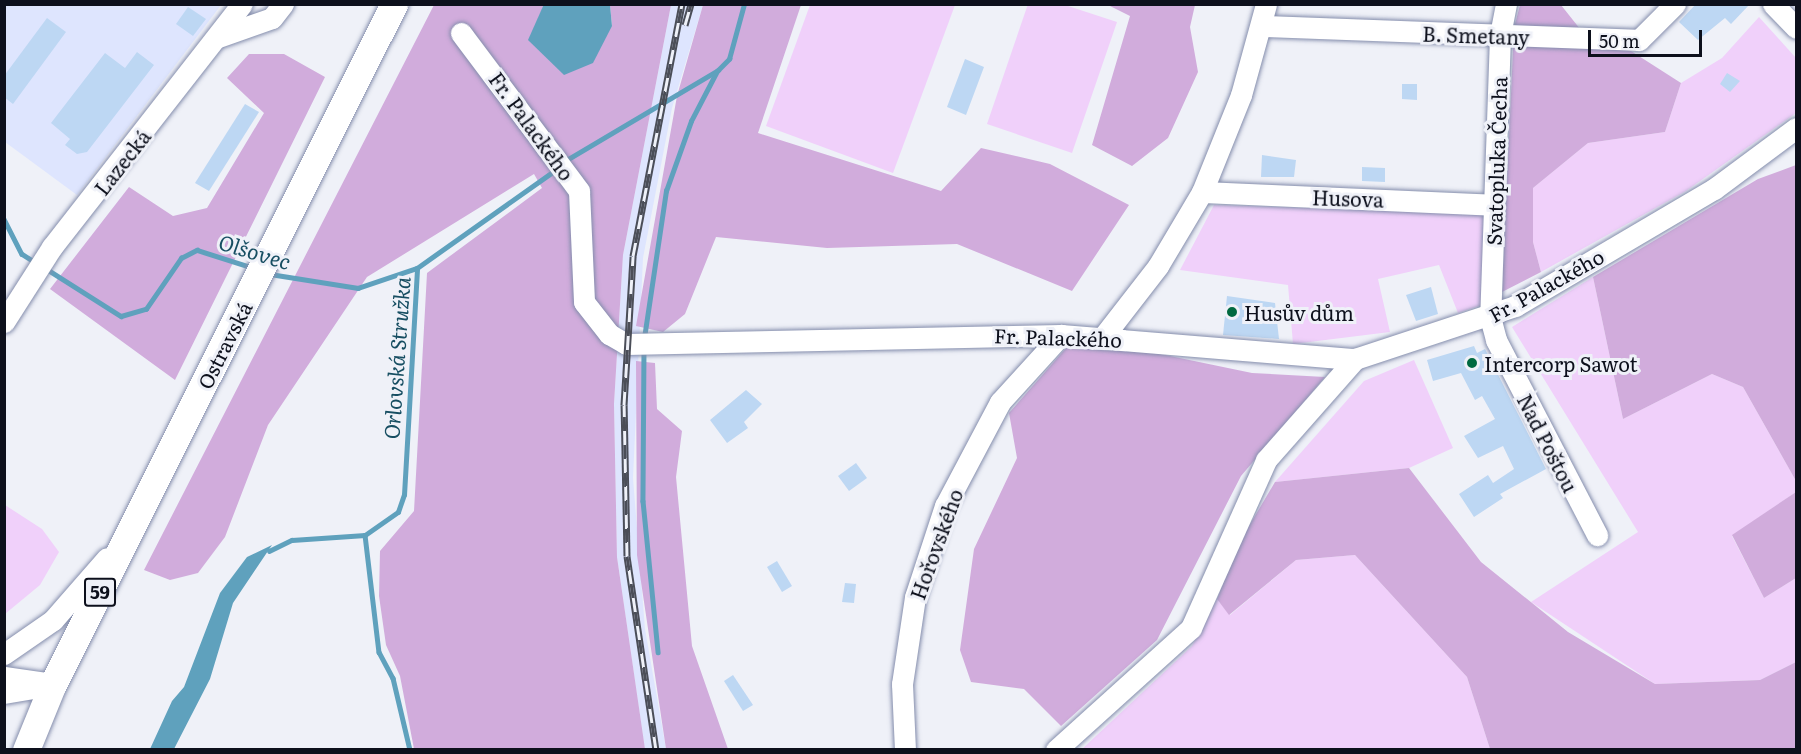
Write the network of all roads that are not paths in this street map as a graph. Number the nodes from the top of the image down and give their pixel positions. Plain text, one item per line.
1 (242, 4) edge
2 (283, 4) edge
3 (394, 4) edge
4 (1266, 4) edge
5 (1506, 4) edge
6 (1675, 4) edge
7 (1773, 4) edge
8 (1262, 26) junction
9 (1797, 28) edge
10 (461, 33) dead end
11 (1500, 36) junction
12 (218, 37) junction
13 (1797, 128) edge
14 (1202, 192) junction
15 (1494, 205) junction
16 (1490, 317) junction
17 (4, 322) edge
18 (1061, 335) junction
19 (1103, 337) junction
20 (1355, 359) junction
21 (146, 500) junction
22 (1597, 535) dead end
23 (4, 654) edge
24 (4, 677) edge
25 (53, 684) junction
26 (4, 693) edge
27 (905, 749) edge
28 (26, 750) edge
29 (1056, 750) edge

1 - 12 street, Lazecká
2 - 12 street
3 - 21 main road, Ostravská / 59
4 - 8 street
5 - 11 street, Svatopluka Čecha
6 - 11 street, B. Smetany
7 - 9 street
8 - 11 street, B. Smetany
8 - 14 street
10 - 18 street, Fr. Palackého
11 - 15 street, Svatopluka Čecha
12 - 17 street, Lazecká
13 - 16 street, Fr. Palackého
14 - 15 street, Husova
14 - 19 street
15 - 16 street, Svatopluka Čecha
16 - 20 street, Fr. Palackého
16 - 22 street, Nad Poštou
18 - 19 street, Fr. Palackého
18 - 27 street, Hořovského
19 - 20 street, Fr. Palackého
20 - 29 street
21 - 23 street
21 - 25 main road, Ostravská / 59
24 - 25 street
25 - 26 street
25 - 28 main road, 59

